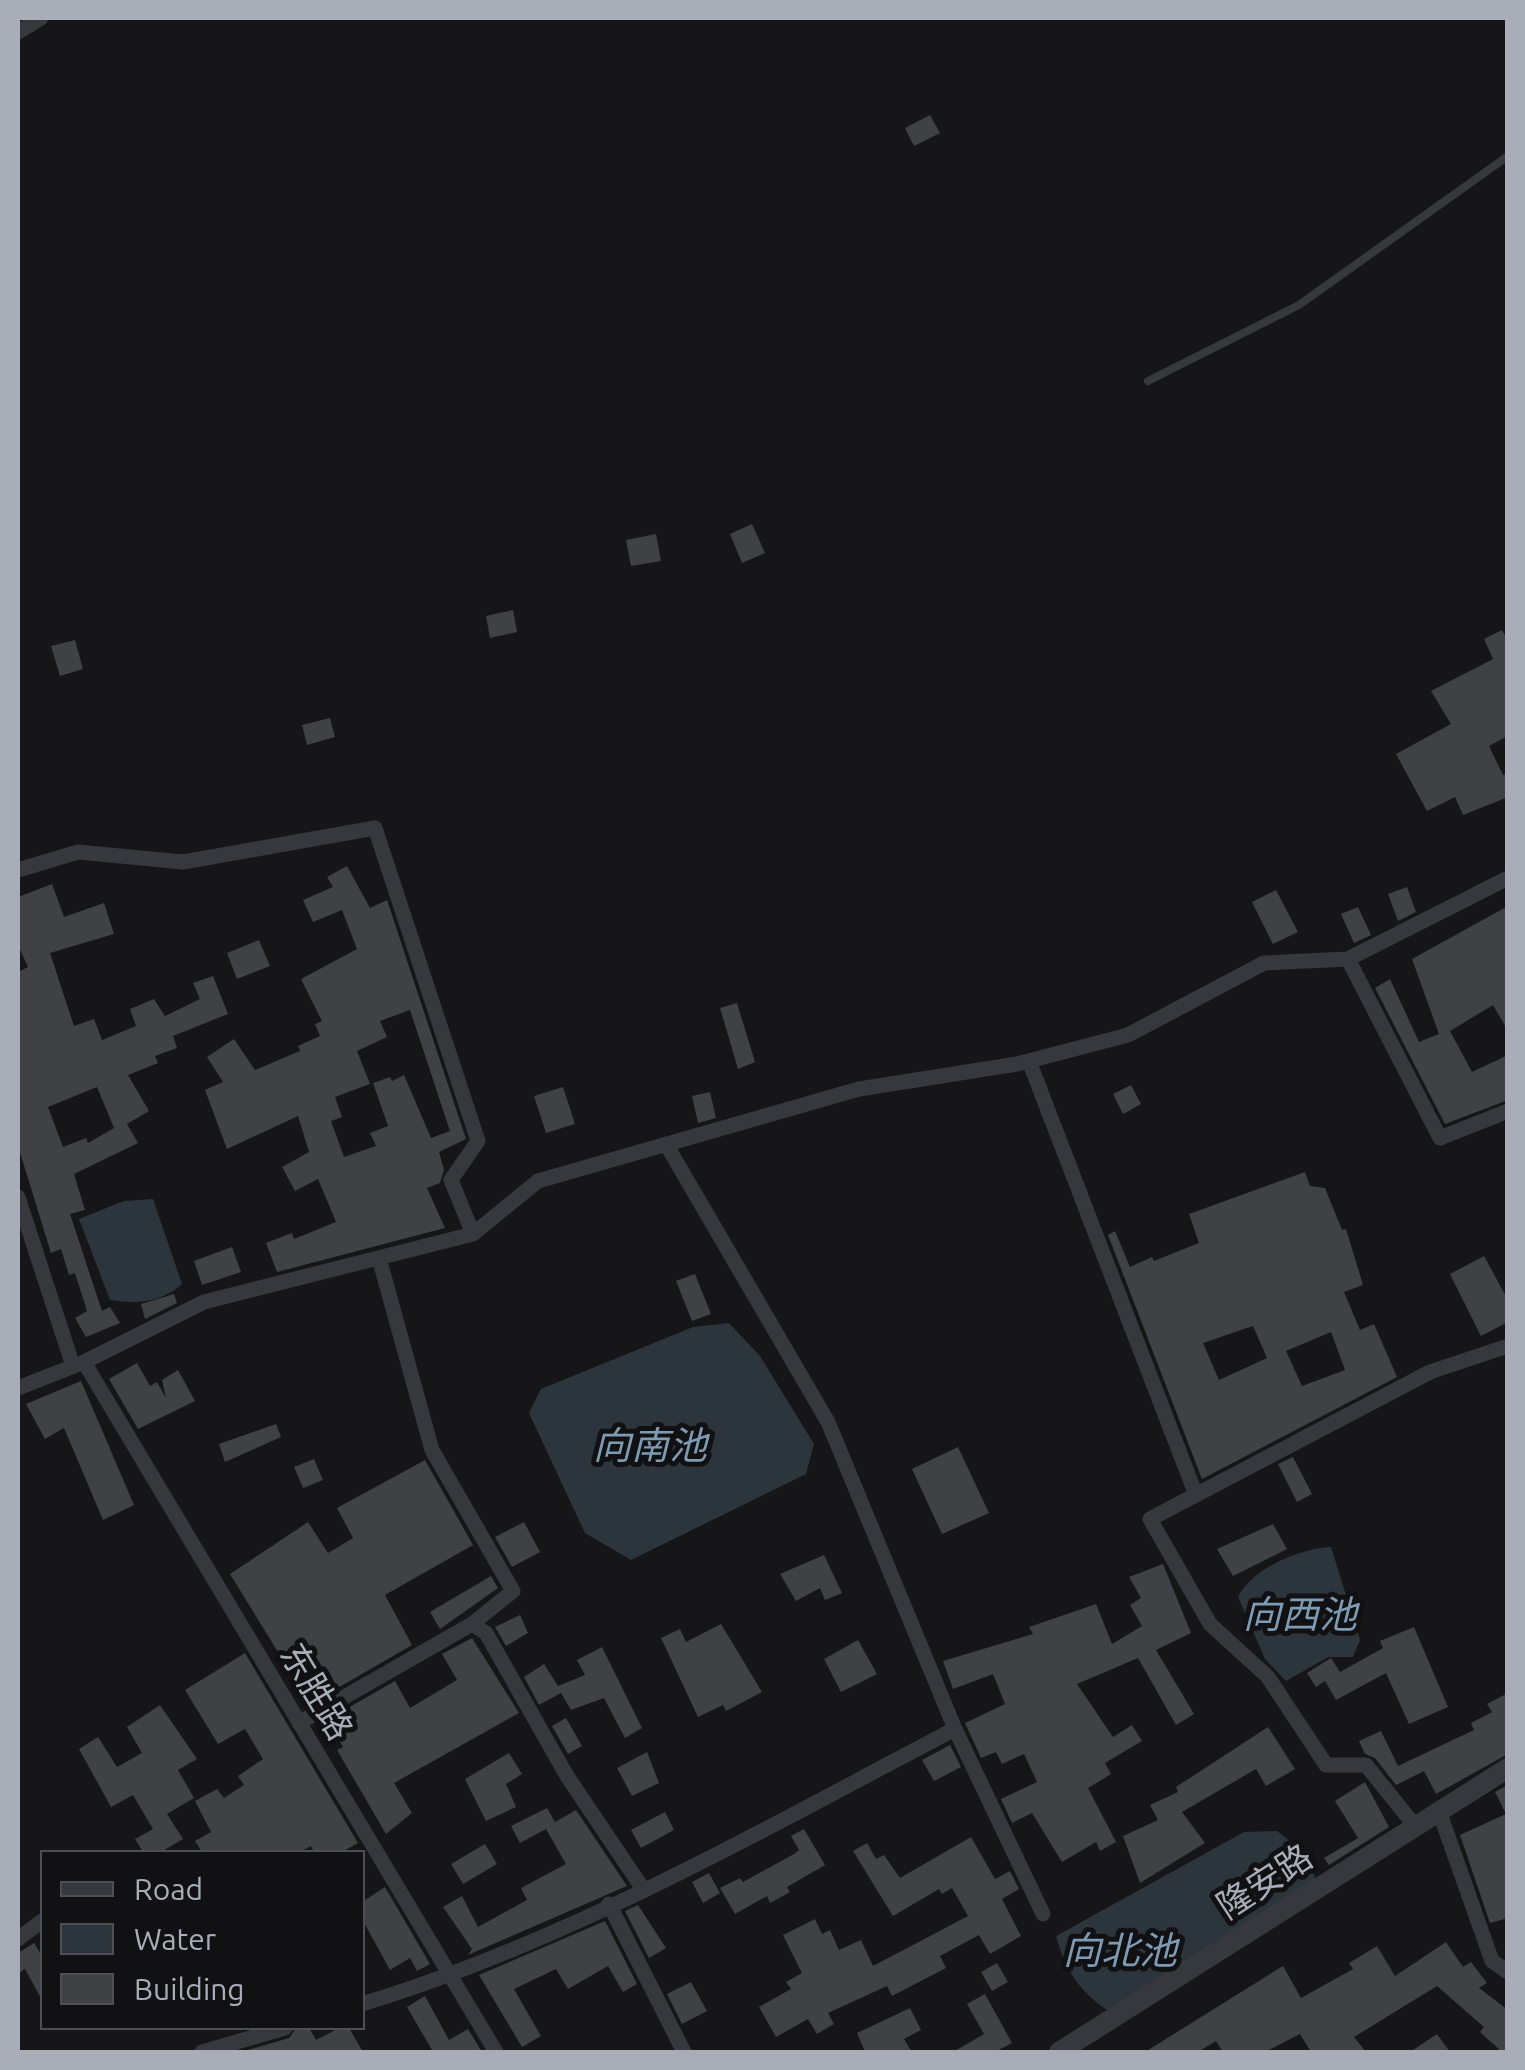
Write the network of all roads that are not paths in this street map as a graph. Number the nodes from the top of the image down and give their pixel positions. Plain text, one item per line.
1 (41, 18) edge
2 (18, 32) edge
3 (1508, 156) edge
4 (1148, 381) dead end
5 (18, 870) edge
6 (1508, 878) edge
7 (1348, 959) junction
8 (1029, 1061) junction
9 (1508, 1112) edge
10 (666, 1144) junction
11 (18, 1196) edge
12 (473, 1234) junction
13 (379, 1258) junction
14 (1508, 1346) edge
15 (78, 1364) junction
16 (18, 1388) edge
17 (1196, 1494) junction
18 (472, 1624) junction
19 (299, 1723) junction
20 (955, 1729) junction
21 (1508, 1768) edge
22 (1439, 1811) junction
23 (1414, 1826) junction
24 (643, 1888) junction
25 (609, 1904) junction
26 (1043, 1914) dead end
27 (40, 1922) edge
28 (18, 1938) edge
29 (1508, 1972) edge
30 (451, 1977) junction
31 (365, 2003) edge
32 (277, 2030) edge
33 (1066, 2050) edge
34 (202, 2052) edge
35 (496, 2052) edge
36 (684, 2052) edge

1 - 2 street
3 - 4 lane
5 - 12 street
6 - 7 street
7 - 8 street
7 - 9 street
8 - 10 street
8 - 17 street
10 - 12 street
10 - 20 street
11 - 15 street, 东胜路
12 - 13 street
13 - 15 street
13 - 18 street
14 - 17 street
15 - 16 street
15 - 19 street, 东胜路
17 - 23 street
18 - 19 street
18 - 24 street
19 - 30 street, 东胜路
20 - 24 street
20 - 26 street
21 - 22 street, 隆安路
22 - 23 street, 隆安路
22 - 29 street
23 - 33 street, 隆安路
24 - 25 street
25 - 30 street
25 - 36 street
27 - 28 street
30 - 31 street
30 - 35 street, 东胜路
32 - 34 street

